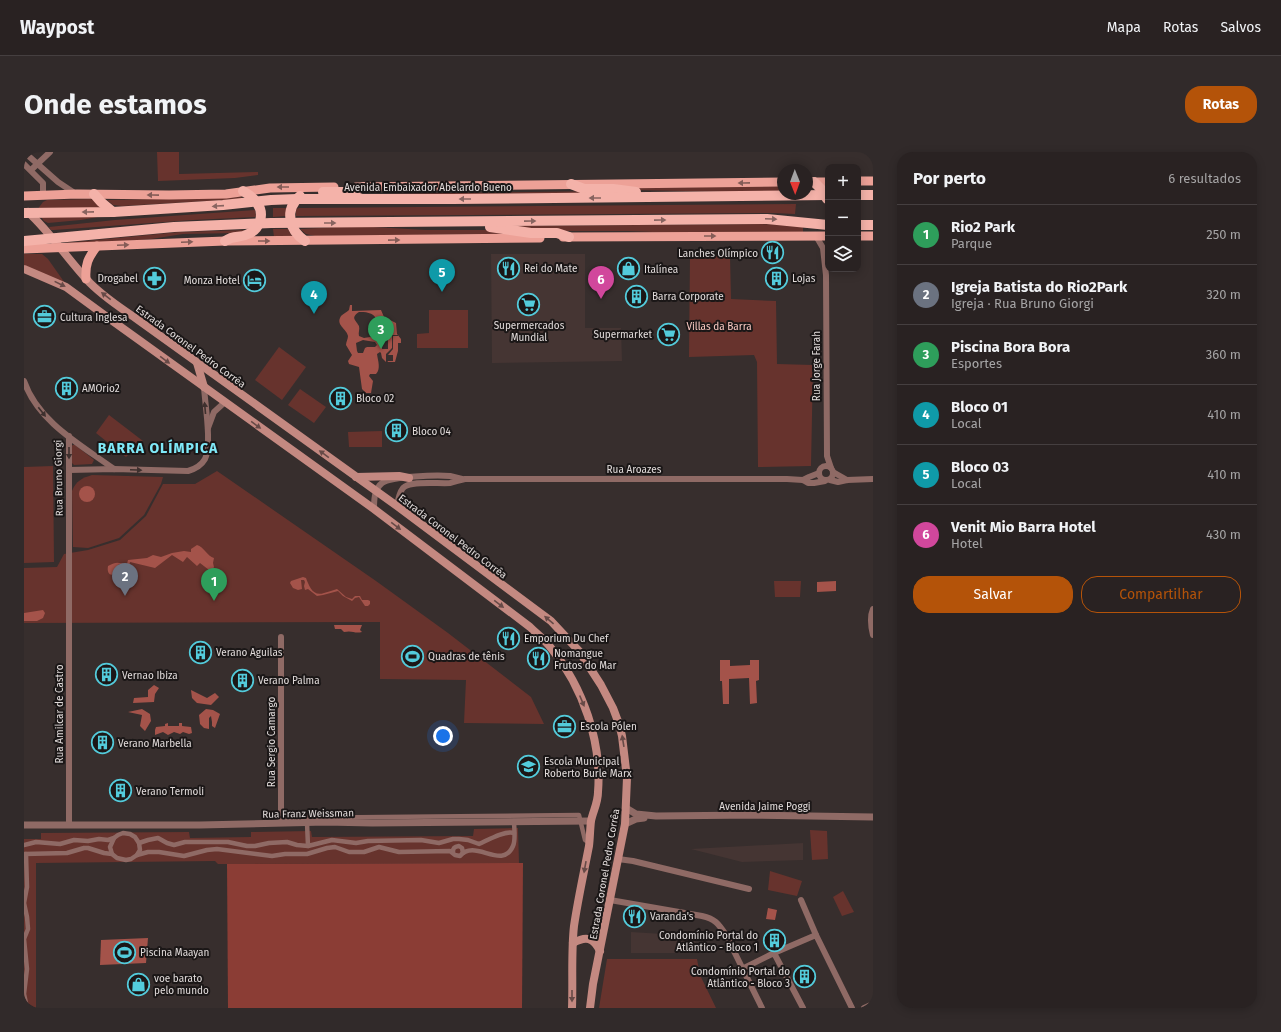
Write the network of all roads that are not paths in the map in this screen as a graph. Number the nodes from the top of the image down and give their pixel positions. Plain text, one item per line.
1 (24, 152) edge
2 (50, 152) edge
3 (24, 164) edge
4 (37, 164) junction
5 (31, 170) junction
6 (873, 181) edge
7 (777, 182) edge
8 (813, 182) edge
9 (825, 182) edge
10 (861, 182) edge
11 (571, 184) junction
12 (813, 185) edge
13 (364, 187) junction
14 (243, 191) junction
15 (77, 194) junction
16 (94, 194) junction
17 (44, 195) junction
18 (825, 195) edge
19 (861, 195) edge
20 (873, 195) edge
21 (24, 196) edge
22 (718, 196) junction
23 (825, 197) edge
24 (297, 199) junction
25 (256, 202) junction
26 (26, 212) edge
27 (113, 212) junction
28 (291, 223) junction
29 (406, 223) junction
30 (259, 224) junction
31 (825, 225) edge
32 (861, 225) edge
33 (873, 225) edge
34 (816, 236) junction
35 (825, 236) edge
36 (861, 236) edge
37 (873, 236) edge
38 (569, 237) junction
39 (53, 238) junction
40 (24, 240) edge
41 (225, 241) junction
42 (305, 241) junction
43 (96, 246) junction
44 (60, 248) junction
45 (24, 249) edge
46 (24, 269) edge
47 (826, 272) edge
48 (826, 275) junction
49 (86, 278) junction
50 (197, 362) junction
51 (24, 381) edge
52 (204, 387) junction
53 (224, 402) junction
54 (207, 429) junction
55 (69, 436) junction
56 (827, 456) junction
57 (114, 469) junction
58 (69, 470) junction
59 (832, 470) junction
60 (820, 471) junction
61 (356, 477) junction
62 (409, 478) junction
63 (464, 479) junction
64 (873, 479) edge
65 (803, 480) junction
66 (828, 480) junction
67 (847, 480) junction
68 (376, 491) junction
69 (397, 506) junction
70 (374, 509) junction
71 (69, 603) joint
72 (873, 609) edge
73 (873, 635) edge
74 (281, 636) dead end
75 (626, 808) junction
76 (656, 816) junction
77 (873, 817) edge
78 (281, 821) junction
79 (514, 821) junction
80 (579, 821) junction
81 (591, 821) junction
82 (307, 823) junction
83 (625, 824) junction
84 (24, 825) edge
85 (69, 825) junction
86 (514, 833) junction
87 (114, 838) junction
88 (139, 843) junction
89 (590, 843) junction
90 (24, 845) edge
91 (308, 846) junction
92 (452, 852) junction
93 (463, 853) junction
94 (25, 854) edge
95 (112, 854) junction
96 (137, 854) junction
97 (618, 859) junction
98 (749, 889) dead end
99 (610, 900) junction
100 (801, 900) dead end
101 (816, 935) junction
102 (573, 943) junction
103 (600, 951) junction
104 (774, 954) junction
105 (744, 968) junction
106 (873, 1004) edge
107 (27, 1008) edge
108 (572, 1008) edge
109 (590, 1008) edge
110 (762, 1008) edge
111 (803, 1008) edge
112 (852, 1008) edge
113 (864, 1008) edge

1 - 4 street
2 - 4 street
3 - 5 street
4 - 5 street
4 - 15 street
5 - 17 street
6 - 10 main road
7 -> 11 main road, Avenida Embaixador Abelardo Bueno
8 - 9 main road
11 - 13 main road, Avenida Embaixador Abelardo Bueno
11 - 22 highway
12 - 18 highway
13 -> 14 main road, Avenida Embaixador Abelardo Bueno
13 - 24 highway
14 -> 16 main road, Avenida Embaixador Abelardo Bueno
14 - 25 highway
15 - 16 main road, Avenida Embaixador Abelardo Bueno
15 - 17 main road, Avenida Embaixador Abelardo Bueno
16 - 27 highway
17 - 21 main road, Avenida Embaixador Abelardo Bueno
19 - 20 highway
22 - 23 highway, Avenida Embaixador Abelardo Bueno
22 -> 24 highway, Avenida Embaixador Abelardo Bueno
24 - 25 highway, Avenida Embaixador Abelardo Bueno
24 - 28 highway
25 -> 27 highway, Avenida Embaixador Abelardo Bueno
25 - 30 highway
27 -> 26 highway, Avenida Embaixador Abelardo Bueno
26 - 39 main road, Estrada Coronel Pedro Corrêa
28 -> 29 highway
28 - 30 highway
28 - 42 highway
29 -> 31 highway
29 - 38 highway
30 - 39 highway
30 - 41 highway
32 - 33 highway
34 - 35 main road
38 -> 34 main road
34 - 48 street, Rua Jorge Farah
36 - 37 main road
42 -> 38 main road
39 - 40 highway
39 - 44 main road, Estrada Coronel Pedro Corrêa
41 -> 42 main road
43 -> 41 main road
43 - 44 main road
43 - 49 main road
44 - 45 main road
44 - 49 main road, Estrada Coronel Pedro Corrêa
46 -> 52 main road, Estrada Coronel Pedro Corrêa
47 - 48 street, Rua Jorge Farah
48 - 56 street, Rua Jorge Farah
50 -> 49 main road, Estrada Coronel Pedro Corrêa
50 - 52 main road
61 -> 50 main road, Estrada Coronel Pedro Corrêa
51 -> 55 street, Rua Bruno Giorgi
52 - 53 main road, Estrada Coronel Pedro Corrêa
54 -> 52 street
53 - 54 street
53 -> 70 main road, Estrada Coronel Pedro Corrêa
57 -> 54 street
55 - 57 street
55 -> 58 street, Rua Bruno Giorgi
56 - 59 street, Rua Jorge Farah
56 - 60 street, Rua Jorge Farah
57 - 58 street
58 - 71 street, Rua Bruno Giorgi
59 - 60 street
59 - 66 street
59 - 67 street
60 - 65 street, Rua Aroazes
60 - 66 street
61 - 62 main road
61 - 68 main road, Estrada Coronel Pedro Corrêa
62 - 63 street, Rua Aroazes
62 - 68 street, Rua Aroazes
63 - 65 street, Rua Aroazes
63 - 69 street, Rua Aroazes
64 - 67 street, Rua Aroazes
65 - 66 street, Rua Aroazes
66 - 67 street, Rua Aroazes
68 - 69 main road, Estrada Coronel Pedro Corrêa
68 - 70 street
75 -> 69 main road, Estrada Coronel Pedro Corrêa
70 -> 81 main road, Estrada Coronel Pedro Corrêa
71 - 85 street, Rua Amilcar de Castro
72 - 73 street
74 - 78 street, Rua Sergio Camargo
75 - 76 street, Avenida Jaime Poggi
75 - 83 main road, Estrada Coronel Pedro Corrêa
76 - 77 street, Avenida Jaime Poggi
76 - 83 street, Avenida Jaime Poggi
78 - 80 street
78 - 82 street, Rua Franz Weissman
78 - 85 street, Rua Franz Weissman
79 - 80 street, Rua Franz Weissman
79 - 82 street, Rua Franz Weissman
79 - 86 street
80 - 81 street, Rua Franz Weissman
80 - 89 street
81 - 89 main road, Estrada Coronel Pedro Corrêa
82 - 91 street
83 - 97 main road, Estrada Coronel Pedro Corrêa
84 - 85 street, Rua Franz Weissman
86 - 91 street
86 - 93 street
87 - 88 street
87 - 90 street
87 - 95 street
88 - 91 street
88 - 96 street
89 -> 102 main road, Estrada Coronel Pedro Corrêa
92 - 93 street
92 - 93 street
92 - 96 street
94 - 95 street
94 - 107 street
95 - 96 street
97 - 98 street
97 - 99 main road, Estrada Coronel Pedro Corrêa
99 - 103 main road, Estrada Coronel Pedro Corrêa
99 - 105 street
100 - 101 street
101 - 104 street
101 - 112 street
102 - 103 main road
102 -> 108 main road, Estrada Coronel Pedro Corrêa
103 - 109 main road, Estrada Coronel Pedro Corrêa
104 - 105 street
104 - 111 street
105 - 110 street
106 - 113 street

